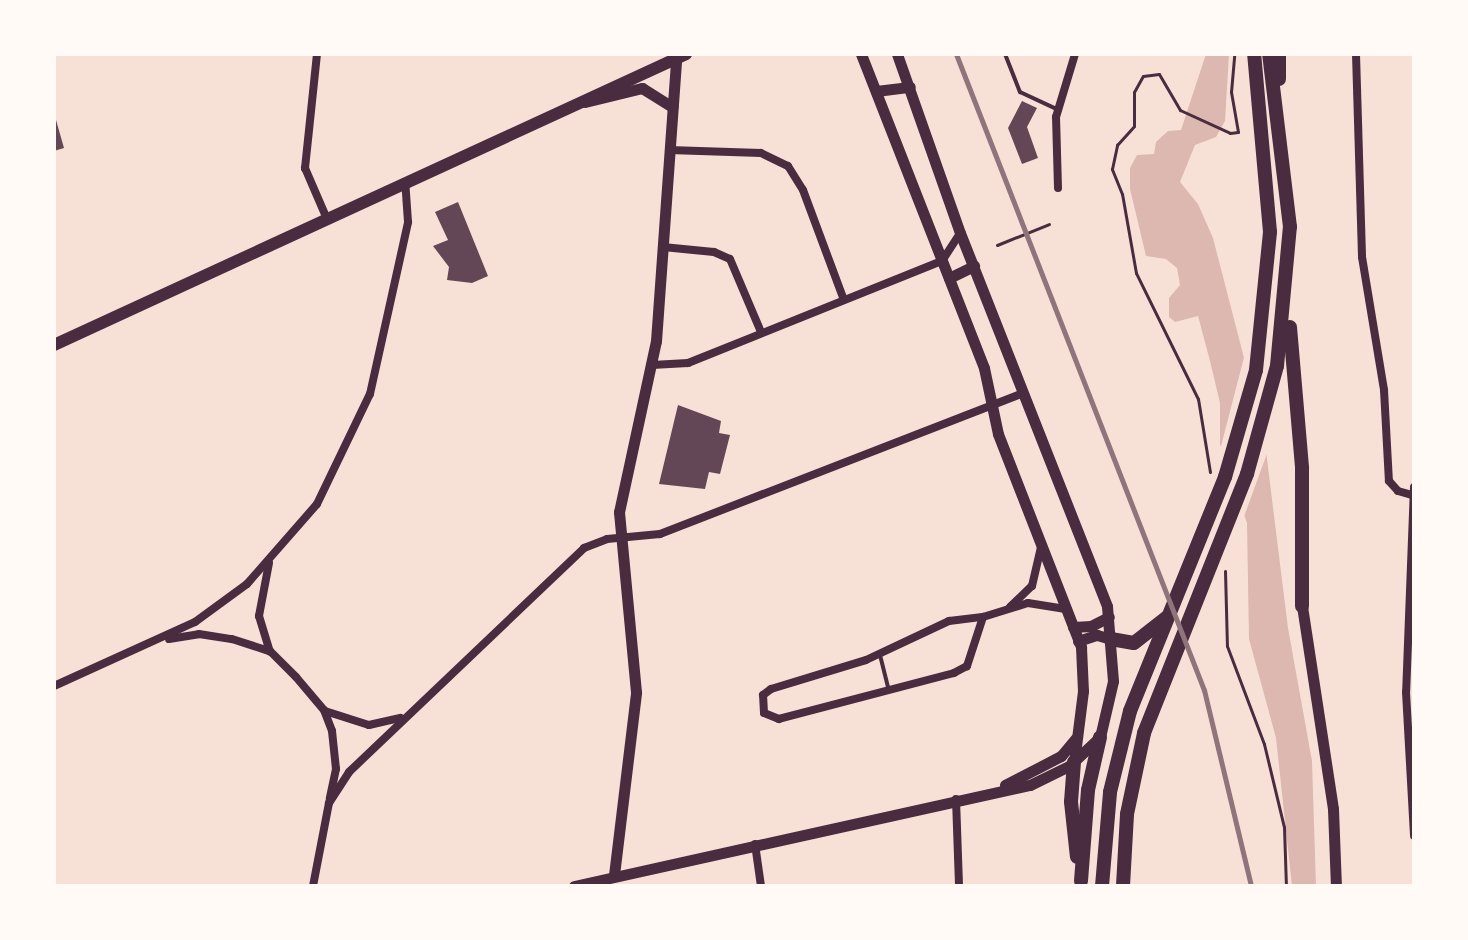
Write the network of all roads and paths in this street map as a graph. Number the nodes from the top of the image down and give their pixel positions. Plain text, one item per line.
1 (317, 54) edge
2 (861, 54) edge
3 (897, 54) edge
4 (1005, 54) edge
5 (1075, 54) edge
6 (1234, 54) edge
7 (1254, 54) edge
8 (1269, 54) edge
9 (1279, 54) edge
10 (1356, 54) edge
11 (680, 56) edge
12 (910, 87) junction
13 (876, 91) junction
14 (585, 102) junction
15 (672, 107) junction
16 (1057, 110) junction
17 (1278, 115) junction
18 (669, 150) junction
19 (1112, 169) dead end
20 (405, 183) junction
21 (1058, 188) dead end
22 (327, 219) junction
23 (1049, 224) dead end
24 (960, 233) junction
25 (997, 245) dead end
26 (663, 247) junction
27 (942, 261) junction
28 (974, 266) junction
29 (949, 278) junction
30 (1287, 299) junction
31 (844, 300) junction
32 (761, 332) junction
33 (54, 345) edge
34 (652, 365) junction
35 (1024, 393) junction
36 (992, 405) junction
37 (1413, 491) edge
38 (619, 537) junction
39 (1041, 546) junction
40 (270, 561) junction
41 (1302, 606) joint
42 (1009, 607) junction
43 (1066, 609) junction
44 (983, 617) junction
45 (1109, 617) junction
46 (1161, 625) junction
47 (1073, 627) junction
48 (1111, 639) junction
49 (158, 641) junction
50 (1078, 641) junction
51 (270, 651) junction
52 (880, 652) junction
53 (54, 686) edge
54 (888, 688) junction
55 (324, 710) junction
56 (401, 718) junction
57 (1077, 736) junction
58 (1100, 737) junction
59 (1074, 762) junction
60 (998, 789) junction
61 (956, 798) junction
62 (329, 803) junction
63 (1414, 836) edge
64 (755, 844) junction
65 (614, 875) junction
66 (1082, 884) edge
67 (313, 886) edge
68 (574, 886) edge
69 (761, 886) edge
70 (959, 886) edge
71 (1102, 886) edge
72 (1123, 886) edge
73 (1336, 886) edge

1 - 22 street
2 - 13 street
3 - 12 street
4 - 16 lane
5 - 16 street
6 - 19 path
7 - 46 highway
8 - 17 highway
9 - 17 highway
10 - 37 street
11 - 14 main road
11 - 15 street
12 - 13 street
12 - 24 street
13 - 27 street
14 - 15 street
14 - 20 main road
15 - 18 street
16 - 21 street
17 - 30 highway
18 - 26 street
18 - 31 street
20 - 22 main road
20 - 40 street
22 - 33 main road
23 - 25 path
24 - 27 street
24 - 28 street
26 - 32 street
26 - 34 street
27 - 29 street
27 - 31 street
28 - 29 street
28 - 35 street
29 - 36 street
30 - 41 highway
30 - 72 highway
31 - 32 street
32 - 34 street
34 - 38 street
35 - 36 street
35 - 45 street
36 - 38 street
36 - 39 street
37 - 63 street
38 - 56 street
38 - 65 street
39 - 42 street
39 - 43 street
40 - 49 street
40 - 51 street
41 - 73 street
42 - 43 street
42 - 44 street
43 - 47 street
44 - 52 street
44 - 54 street
45 - 47 street
45 - 48 street
46 - 48 highway
46 - 71 highway
47 - 50 street
48 - 50 street
48 - 58 street
49 - 51 street
49 - 53 street
50 - 57 street
51 - 55 street
52 - 54 lane
52 - 54 street
55 - 56 street
55 - 62 street
56 - 62 street
57 - 59 street
57 - 60 street
58 - 59 street
58 - 66 highway
59 - 60 street
59 - 66 highway
60 - 61 street
61 - 64 street
61 - 70 street
62 - 67 street
64 - 65 street
64 - 69 street
65 - 68 street

